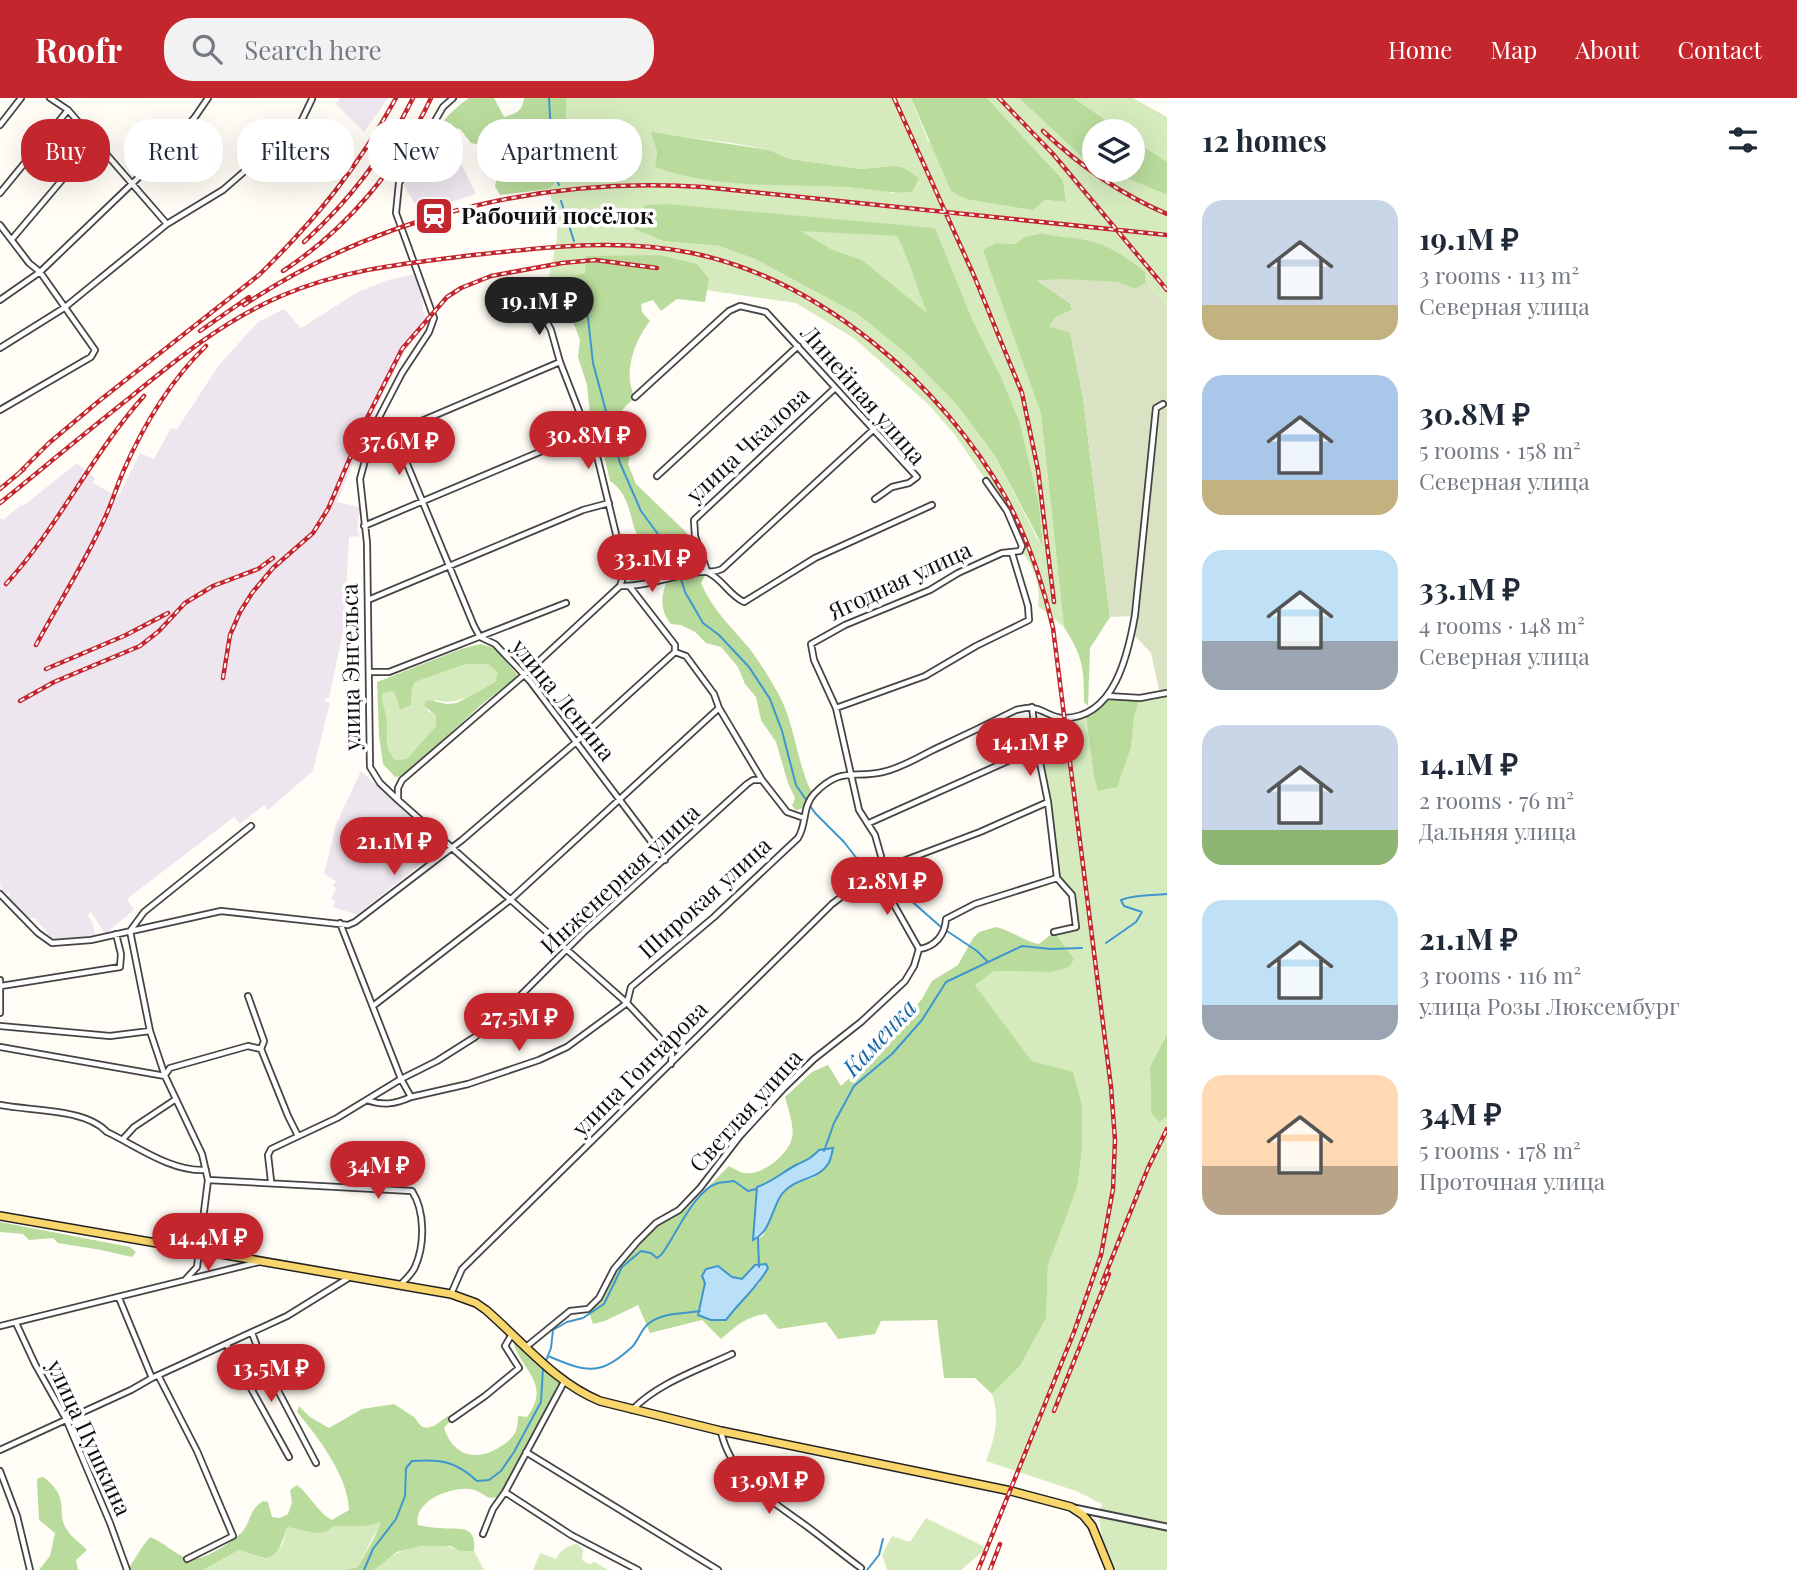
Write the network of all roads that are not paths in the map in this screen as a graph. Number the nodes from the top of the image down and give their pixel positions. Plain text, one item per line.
1 (21, 98) edge
2 (50, 98) edge
3 (208, 98) edge
4 (453, 98) edge
5 (312, 99) edge
6 (68, 110) junction
7 (76, 119) edge
8 (0, 125) edge
9 (110, 159) edge
10 (60, 182) edge
11 (130, 184) junction
12 (0, 193) edge
13 (167, 224) junction
14 (0, 225) edge
15 (12, 239) junction
16 (40, 272) junction
17 (0, 300) edge
18 (537, 303) dead end
19 (64, 307) junction
20 (797, 346) junction
21 (0, 348) edge
22 (560, 362) junction
23 (835, 388) junction
24 (635, 397) dead end
25 (1163, 404) dead end
26 (0, 410) edge
27 (374, 427) junction
28 (874, 429) junction
29 (587, 432) junction
30 (398, 442) junction
31 (657, 476) dead end
32 (986, 481) dead end
33 (875, 499) dead end
34 (424, 503) junction
35 (609, 503) junction
36 (932, 505) dead end
37 (364, 526) junction
38 (1012, 553) junction
39 (450, 567) junction
40 (707, 572) junction
41 (620, 586) junction
42 (630, 586) junction
43 (368, 600) junction
44 (566, 603) dead end
45 (480, 637) junction
46 (675, 652) junction
47 (369, 673) junction
48 (524, 675) junction
49 (1167, 693) edge
50 (1107, 696) junction
51 (1031, 707) junction
52 (719, 708) junction
53 (836, 708) junction
54 (575, 743) junction
55 (1037, 748) junction
56 (851, 774) junction
57 (762, 780) junction
58 (619, 799) junction
59 (398, 800) junction
60 (1048, 802) junction
61 (804, 818) junction
62 (869, 823) junction
63 (251, 825) dead end
64 (451, 848) junction
65 (665, 860) junction
66 (882, 869) junction
67 (866, 877) junction
68 (1057, 878) junction
69 (0, 894) edge
70 (510, 900) junction
71 (340, 923) junction
72 (130, 931) junction
73 (1054, 932) dead end
74 (116, 934) junction
75 (919, 949) junction
76 (567, 950) junction
77 (0, 980) edge
78 (1, 986) edge
79 (248, 996) dead end
80 (627, 1003) junction
81 (373, 1006) junction
82 (0, 1013) edge
83 (0, 1026) edge
84 (150, 1031) junction
85 (0, 1047) edge
86 (261, 1049) junction
87 (671, 1064) junction
88 (165, 1076) junction
89 (401, 1079) junction
90 (411, 1097) junction
91 (176, 1099) junction
92 (366, 1100) junction
93 (0, 1105) edge
94 (298, 1136) junction
95 (122, 1139) junction
96 (206, 1170) junction
97 (208, 1180) junction
98 (271, 1181) junction
99 (0, 1216) edge
100 (200, 1250) junction
101 (260, 1262) junction
102 (349, 1277) junction
103 (185, 1280) junction
104 (400, 1285) junction
105 (451, 1294) junction
106 (119, 1298) junction
107 (16, 1323) junction
108 (0, 1326) edge
109 (252, 1333) junction
110 (512, 1333) junction
111 (227, 1345) junction
112 (526, 1347) junction
113 (732, 1354) dead end
114 (158, 1375) junction
115 (152, 1377) junction
116 (564, 1382) junction
117 (632, 1410) junction
118 (66, 1419) junction
119 (452, 1419) dead end
120 (721, 1431) junction
121 (0, 1450) edge
122 (526, 1452) junction
123 (289, 1457) dead end
124 (316, 1463) dead end
125 (0, 1471) edge
126 (505, 1492) junction
127 (1071, 1507) junction
128 (1167, 1527) edge
129 (483, 1534) dead end
130 (187, 1559) dead end
131 (861, 1568) edge
132 (30, 1570) edge
133 (127, 1570) edge
134 (638, 1570) edge
135 (718, 1570) edge
136 (1110, 1570) edge

1 - 8 street
2 - 6 street
3 - 11 street
4 - 27 street, улица Энгельса
5 - 13 street
6 - 7 street
6 - 12 street
9 - 11 street
10 - 15 street
11 - 13 street
11 - 16 street
13 - 19 street
14 - 15 street
15 - 16 street
16 - 17 street
16 - 19 street
18 - 22 street
19 - 21 street
19 - 26 street
20 - 23 street, Линейная улица
20 - 24 street, Линейная улица
20 - 31 street
22 - 29 street
22 - 30 street
23 - 28 street, Линейная улица
23 - 40 street, улица Чкалова
25 - 50 street
27 - 30 street
27 - 37 street, улица Энгельса
28 - 33 street, Линейная улица
28 - 40 street
29 - 34 street
29 - 35 street
30 - 34 street, улица Ленина
32 - 38 street
34 - 37 street
34 - 39 street, улица Ленина
35 - 39 street
35 - 41 street
36 - 40 street
37 - 43 street, улица Энгельса
38 - 53 street
38 - 53 street, Ягодная улица
39 - 43 street
39 - 45 street, улица Ленина
40 - 42 street
41 - 42 street
41 - 48 street
42 - 46 street
43 - 47 street, улица Энгельса
44 - 45 street
45 - 47 street
45 - 48 street, улица Ленина
46 - 52 street
46 - 54 street
47 - 59 street, улица Энгельса
48 - 54 street, улица Ленина
48 - 59 street
49 - 50 street
50 - 51 street
51 - 55 street
51 - 56 street
52 - 57 street
52 - 58 street
53 - 56 street
54 - 58 street, улица Ленина
54 - 64 street
55 - 60 street
55 - 62 street
56 - 61 street, Широкая улица
56 - 62 street
57 - 61 street
57 - 65 street, Инженерная улица
58 - 65 street, улица Ленина
58 - 70 street
59 - 64 street, улица Энгельса
60 - 66 street, улица Гончарова
60 - 68 street
61 - 80 street, Широкая улица
62 - 66 street
63 - 72 street
64 - 70 street, улица Энгельса
64 - 71 street
65 - 76 street, Инженерная улица
66 - 67 street, улица Гончарова
67 - 75 street
67 - 87 street, улица Гончарова
68 - 73 street
68 - 75 street
69 - 74 street
70 - 76 street, улица Энгельса
70 - 81 street
71 - 72 street
71 - 81 street
72 - 74 street
72 - 84 street
74 - 78 street
75 - 112 street, Светлая улица
76 - 80 street, улица Энгельса
76 - 89 street, Инженерная улица
77 - 78 street
78 - 82 street
79 - 86 street
80 - 87 street
80 - 90 street, Широкая улица
81 - 89 street
83 - 84 street
84 - 88 street
85 - 88 street
86 - 88 street
86 - 94 street
87 - 105 street, улица Гончарова
88 - 91 street
89 - 90 street
89 - 92 street
90 - 92 street, Широкая улица
91 - 95 street
91 - 96 street
92 - 94 street
93 - 95 street
94 - 98 street
95 - 96 street
96 - 97 street
97 - 98 street
97 - 100 street
98 - 104 street
99 - 100 main road
100 - 101 main road
100 - 103 street
101 - 102 main road
101 - 103 street
102 - 104 main road
102 - 109 street
103 - 106 street
104 - 105 main road
105 - 110 main road
106 - 107 street
106 - 115 street
107 - 108 street
107 - 118 street, улица Пушкина
109 - 111 street
109 - 124 street
110 - 112 main road
110 - 119 street
111 - 114 street
111 - 123 street
112 - 116 main road
113 - 117 street
114 - 115 street
114 - 130 street
115 - 118 street
116 - 117 main road
116 - 122 street
117 - 120 main road
118 - 121 street
118 - 133 street, улица Пушкина
120 - 127 main road
120 - 131 street
122 - 126 street
122 - 135 street
125 - 132 street
126 - 129 street
126 - 134 street
127 - 128 street
127 - 136 main road

